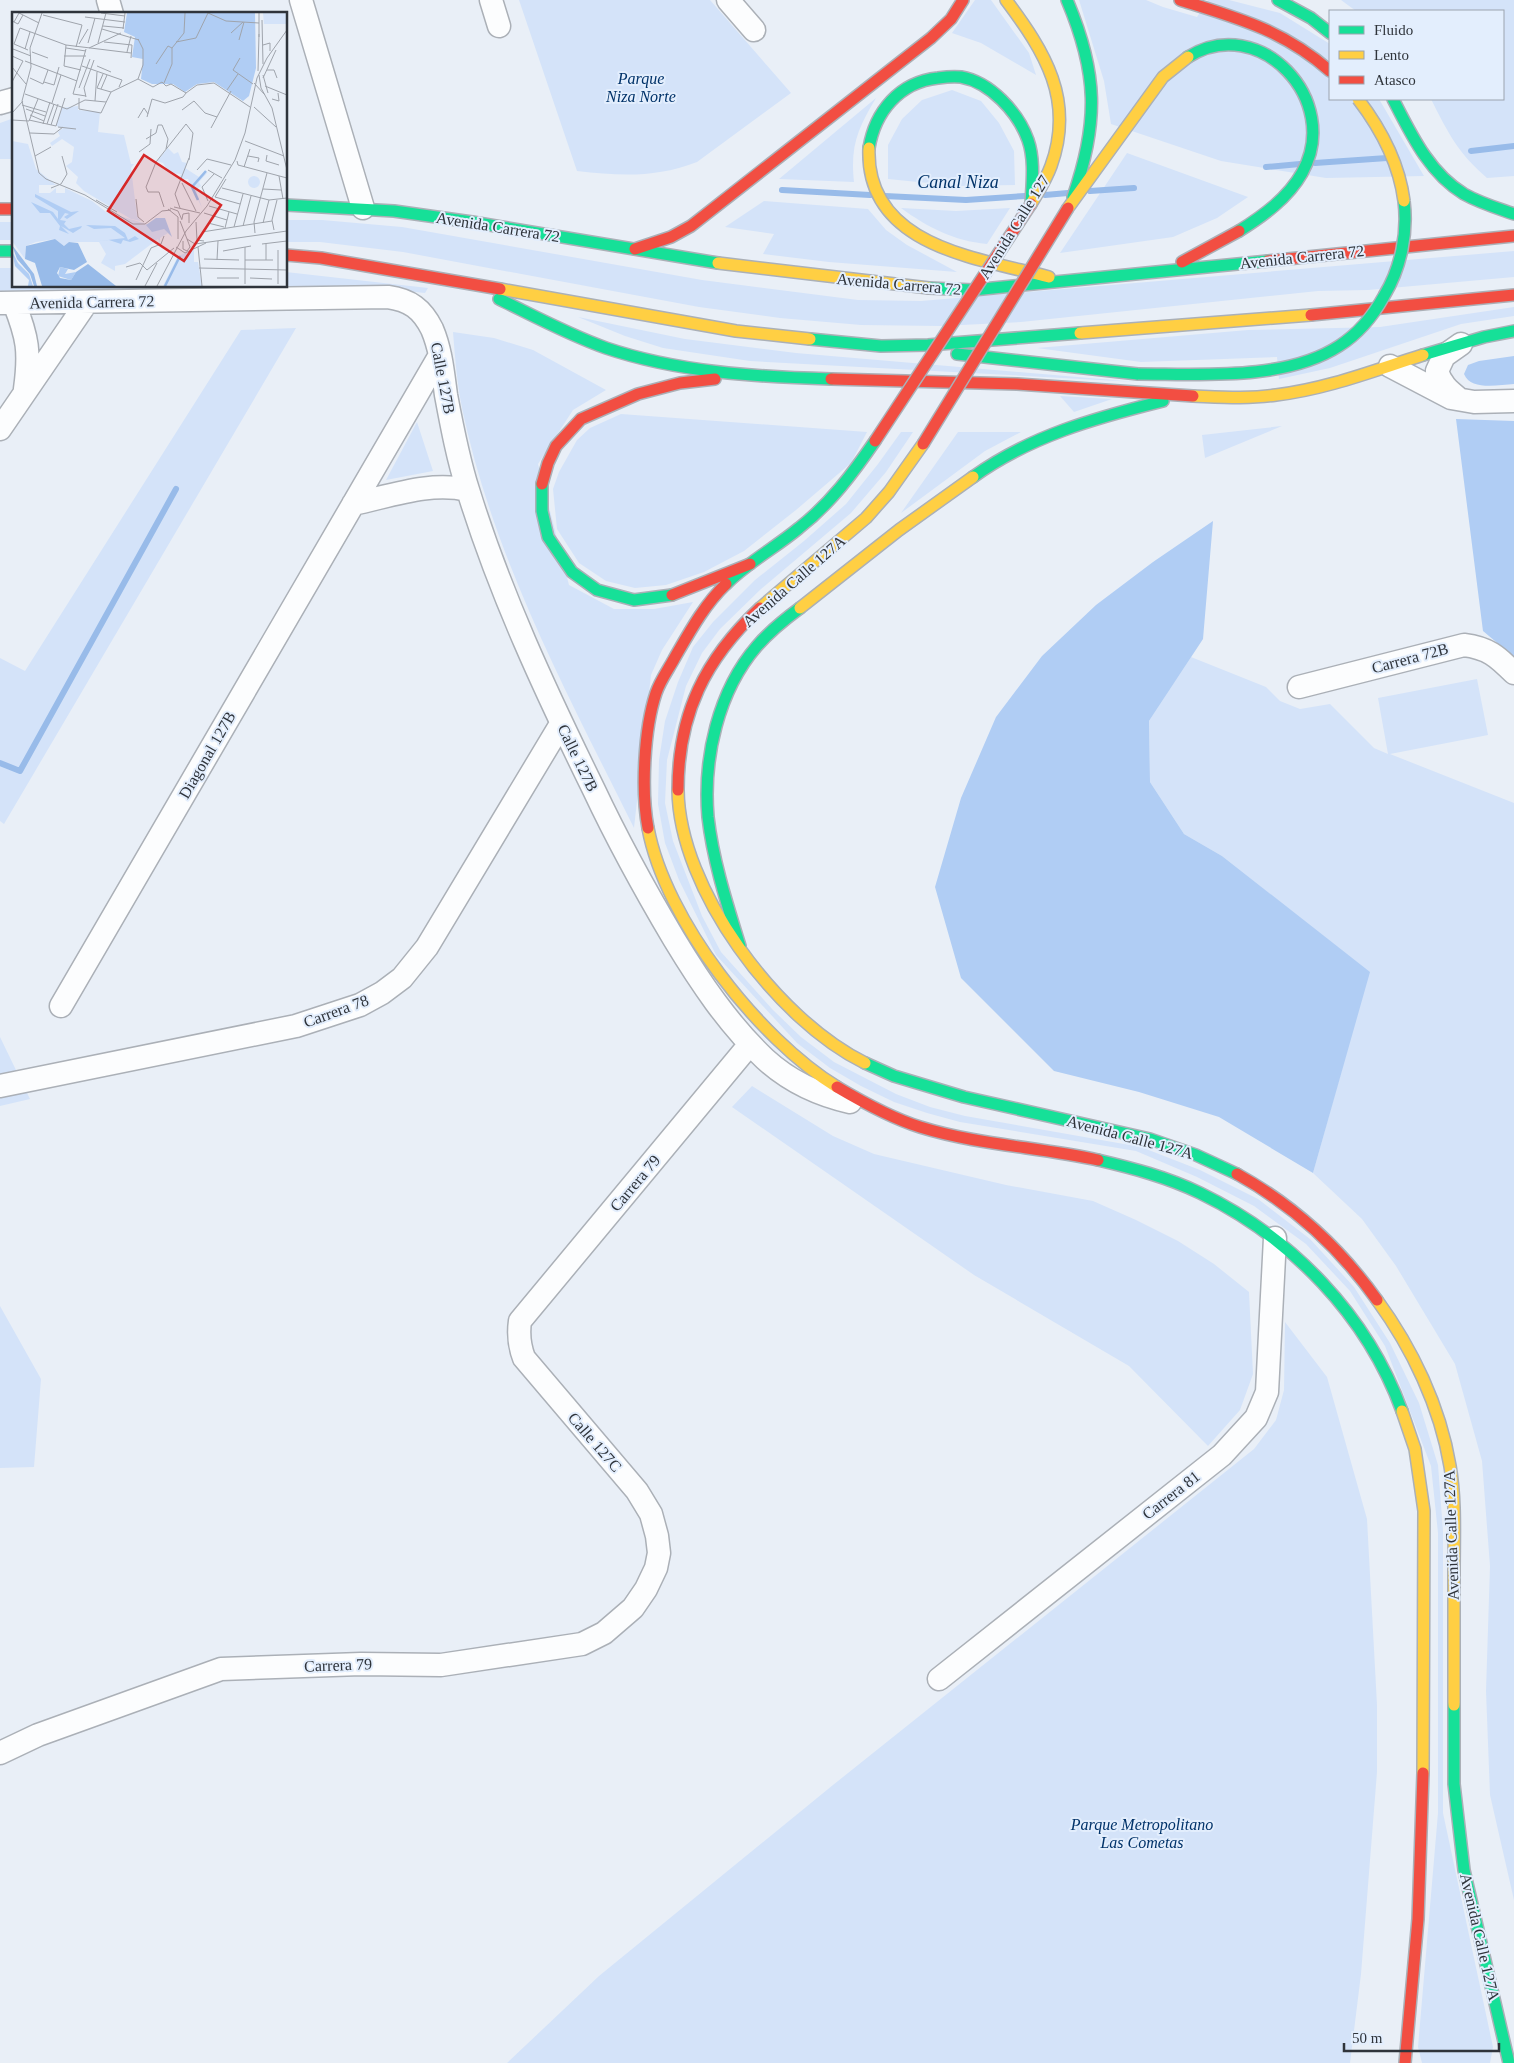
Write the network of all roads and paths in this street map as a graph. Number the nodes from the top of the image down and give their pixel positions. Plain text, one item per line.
1 (301, 0) edge
2 (491, 0) edge
3 (728, 0) edge
4 (964, 0) edge
5 (1006, 0) edge
6 (1067, 0) edge
7 (1180, 0) edge
8 (1278, 0) edge
9 (499, 26) dead end
10 (754, 30) dead end
11 (1329, 31) edge
12 (1329, 70) edge
13 (1359, 100) edge
14 (1394, 100) edge
15 (1031, 204) junction
16 (288, 205) edge
17 (363, 208) junction
18 (1068, 208) junction
19 (1514, 214) edge
20 (1514, 236) edge
21 (630, 250) junction
22 (288, 255) edge
23 (1158, 271) junction
24 (1068, 282) junction
25 (463, 283) junction
26 (1514, 295) edge
27 (87, 302) junction
28 (7, 303) edge
29 (421, 311) joint
30 (1514, 331) edge
31 (1460, 344) junction
32 (881, 346) junction
33 (440, 355) junction
34 (1390, 366) junction
35 (747, 374) junction
36 (25, 390) junction
37 (1190, 396) junction
38 (1461, 400) junction
39 (1514, 401) edge
40 (0, 429) edge
41 (876, 441) joint
42 (923, 444) joint
43 (468, 490) junction
44 (353, 504) junction
45 (750, 564) junction
46 (1514, 673) edge
47 (1300, 688) dead end
48 (562, 724) junction
49 (740, 946) junction
50 (61, 1006) dead end
51 (750, 1044) junction
52 (0, 1086) edge
53 (874, 1108) junction
54 (1275, 1238) junction
55 (520, 1321) joint
56 (656, 1568) joint
57 (939, 1679) dead end
58 (0, 1753) edge
59 (1408, 2035) junction
60 (1506, 2049) junction
61 (1405, 2063) edge
62 (1413, 2063) edge
63 (1501, 2063) edge
64 (1509, 2063) edge

1 - 17 street
2 - 9 street
3 - 10 street
4 - 21 main road
5 - 15 main road, Avenida Calle 127
6 - 18 main road, Avenida Calle 127
7 - 12 main road
8 - 11 main road
13 - 32 main road, bridge
14 - 19 main road
15 - 24 main road
15 - 41 main road, Avenida Calle 127, bridge
16 - 17 main road, Avenida Carrera 72
17 - 21 main road, Avenida Carrera 72
18 - 23 main road
18 - 42 main road, Avenida Calle 127, bridge
20 - 23 main road, Avenida Carrera 72
21 - 24 main road, Avenida Carrera 72
22 - 25 main road
23 - 24 main road, Avenida Carrera 72
25 - 32 main road
25 - 35 main road
26 - 32 main road
27 - 28 street, Avenida Carrera 72
27 - 29 street, Avenida Carrera 72
27 - 36 street
28 - 36 street
29 - 33 street, Calle 127B
30 - 31 main road
31 - 34 main road
31 - 38 street
33 - 43 street, Calle 127B
33 - 44 street, Diagonal 127B
34 - 37 main road
34 - 38 street
35 - 37 main road
35 - 45 main road
36 - 40 street
37 - 49 main road
38 - 39 street
41 - 45 main road, Avenida Calle 127A
42 - 49 main road, Avenida Calle 127A
43 - 44 street
43 - 48 street, Calle 127B
44 - 50 street, Diagonal 127B
45 - 53 main road, Avenida Calle 127A
46 - 47 street, Carrera 72B
48 - 51 street, Calle 127B
48 - 52 street, Carrera 78
49 - 60 main road, Avenida Calle 127A
51 - 53 street, Calle 127B
51 - 55 street, Carrera 79
53 - 54 main road, Avenida Calle 127A
54 - 57 street, Carrera 81
54 - 59 main road, Avenida Calle 127A
55 - 56 street, Calle 127C
56 - 58 street, Carrera 79
59 - 61 main road, Avenida Calle 127A
59 - 62 main road
60 - 63 main road
60 - 64 main road, Avenida Calle 127A

